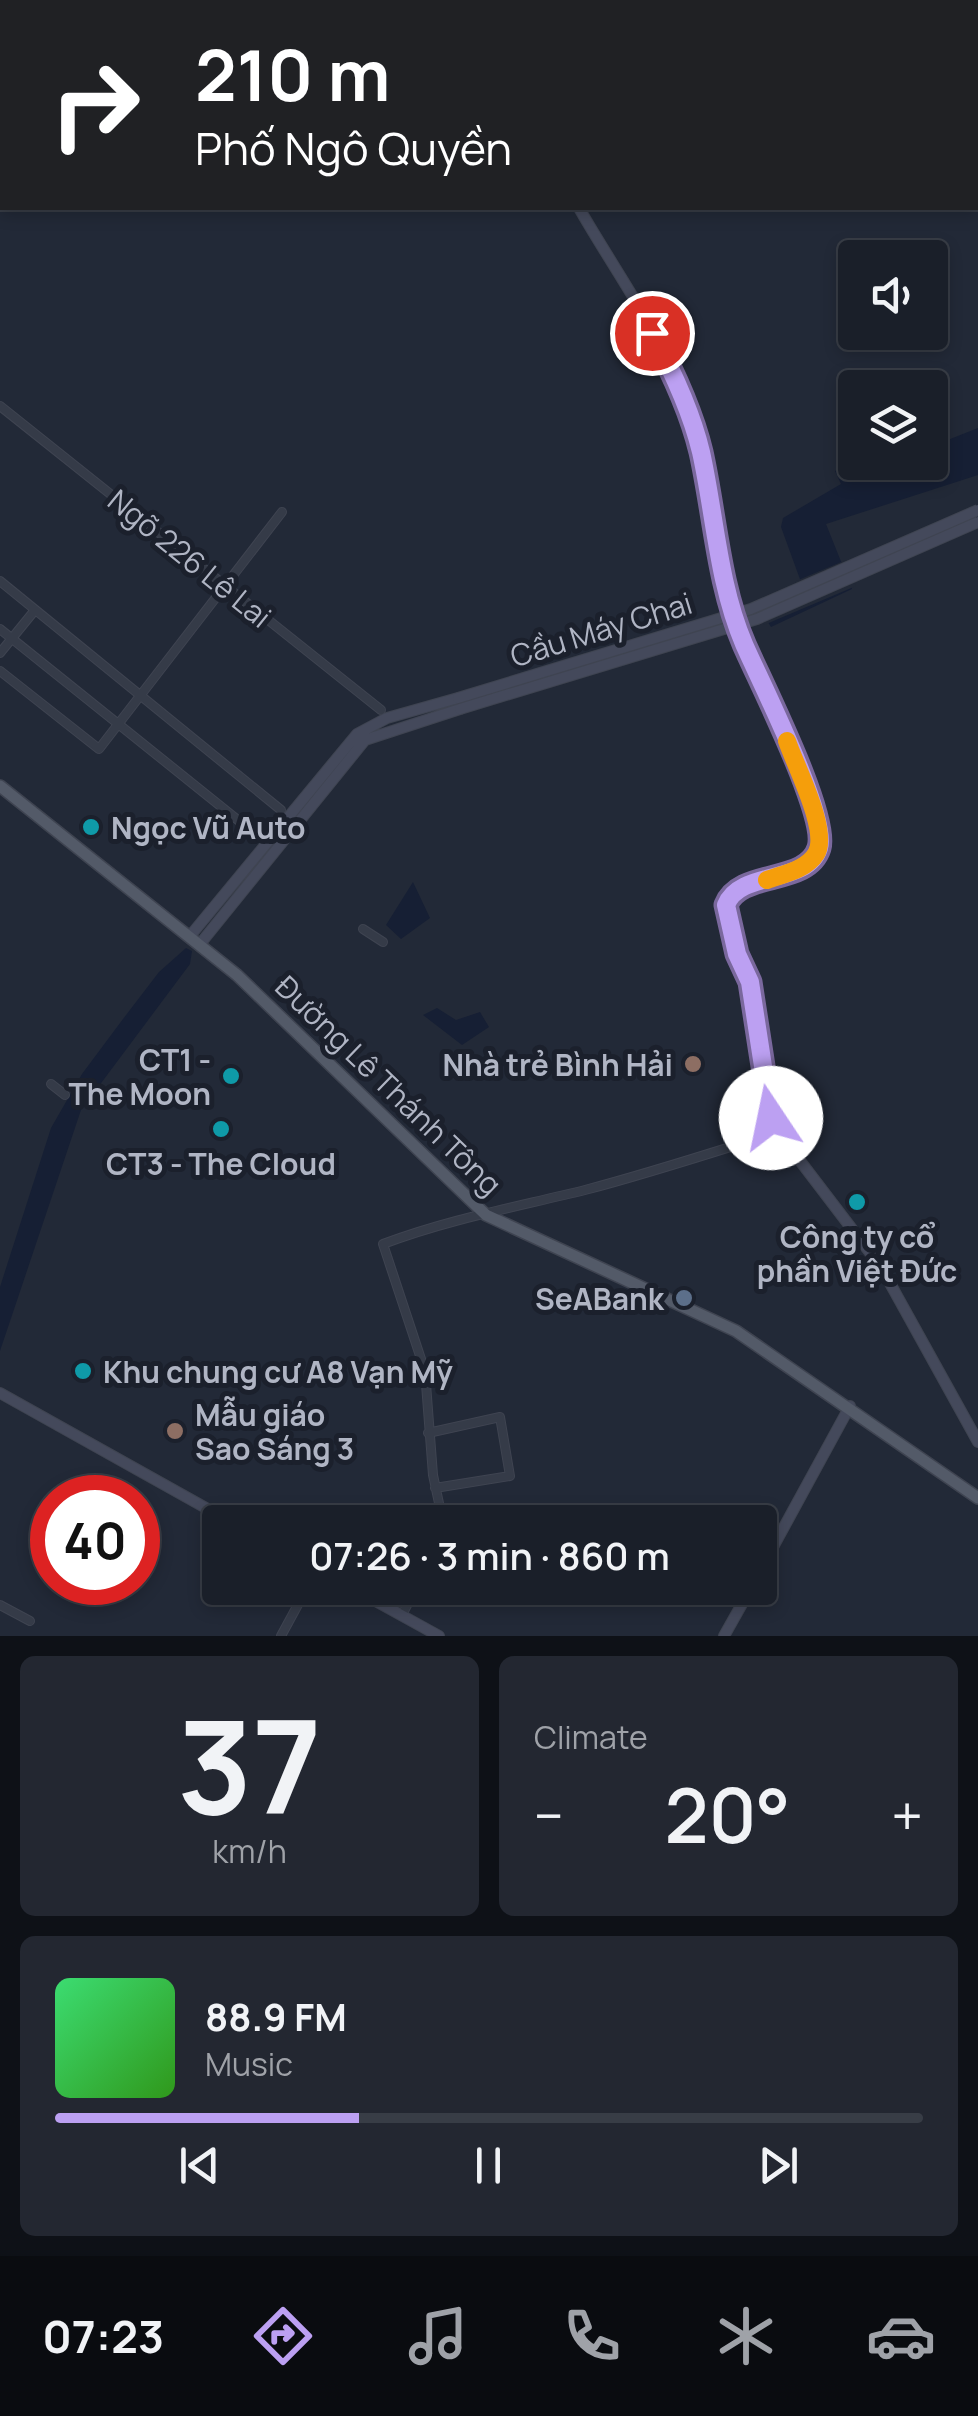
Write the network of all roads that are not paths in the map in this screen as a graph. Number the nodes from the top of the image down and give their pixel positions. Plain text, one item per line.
1 (580, 210) edge
2 (0, 406) edge
3 (978, 510) edge
4 (282, 512) dead end
5 (978, 522) edge
6 (0, 581) edge
7 (225, 586) junction
8 (35, 610) junction
9 (0, 628) edge
10 (12, 638) junction
11 (0, 653) edge
12 (0, 671) edge
13 (142, 697) junction
14 (459, 704) junction
15 (381, 710) dead end
16 (119, 724) junction
17 (0, 786) edge
18 (281, 810) dead end
19 (259, 838) dead end
20 (362, 929) dead end
21 (195, 940) junction
22 (383, 942) dead end
23 (51, 1084) dead end
24 (65, 1095) dead end
25 (778, 1132) junction
26 (486, 1215) junction
27 (0, 1393) edge
28 (850, 1406) junction
29 (428, 1433) junction
30 (978, 1442) edge
31 (435, 1488) junction
32 (978, 1498) edge
33 (439, 1505) edge
34 (202, 1506) edge
35 (777, 1540) edge
36 (0, 1605) edge
37 (298, 1605) edge
38 (383, 1605) edge
39 (407, 1605) edge
40 (741, 1605) edge
41 (402, 1615) junction
42 (30, 1621) dead end
43 (281, 1636) edge
44 (439, 1636) edge
45 (724, 1636) edge

1 - 25 street
2 - 7 street, Ngõ 226 Lê Lai
3 - 14 street, Cầu Máy Chai, bridge
4 - 7 street
5 - 14 street, Cầu Máy Chai, bridge
6 - 8 street
7 - 13 street
7 - 15 street, Ngõ 226 Lê Lai
8 - 10 street
8 - 13 street
9 - 10 street
10 - 11 street
10 - 16 street
12 - 16 street
13 - 16 street
13 - 18 street
14 - 21 street
16 - 19 street
17 - 21 main road, Đường Lê Thánh Tông
20 - 22 street
21 - 26 main road, Đường Lê Thánh Tông
23 - 24 street
25 - 26 street
25 - 30 street
26 - 28 main road, Đường Lê Thánh Tông
26 - 29 street
27 - 34 street
28 - 32 main road, Đường Lê Thánh Tông
28 - 35 street
29 - 31 street
29 - 31 street
31 - 33 street
36 - 42 street
37 - 43 street
38 - 41 street
39 - 41 street
40 - 45 street
41 - 44 street

